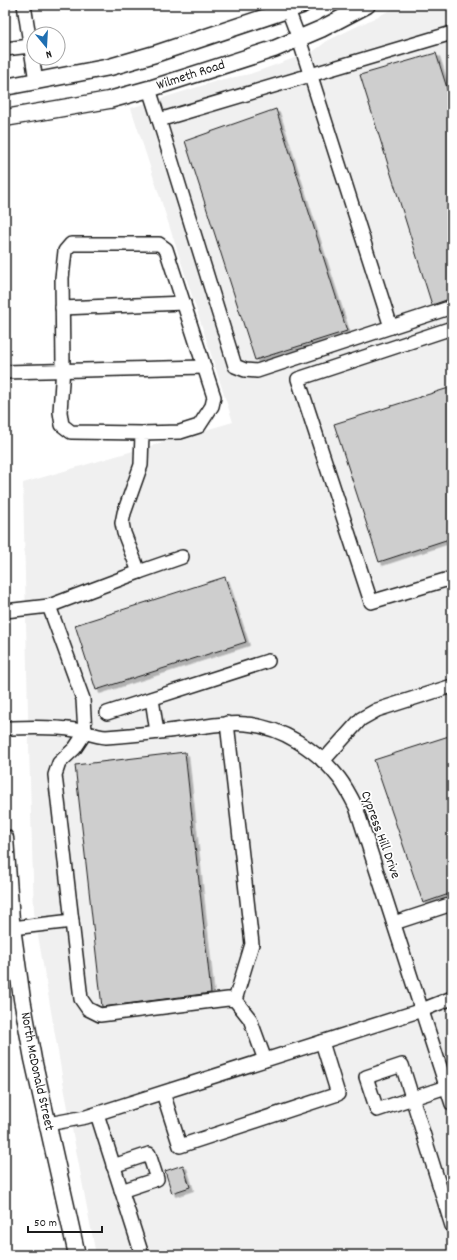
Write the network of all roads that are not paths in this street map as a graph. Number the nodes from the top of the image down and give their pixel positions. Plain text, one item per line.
1 (24, 5) edge
2 (367, 5) edge
3 (295, 8) edge
4 (27, 26) edge
5 (451, 37) edge
6 (299, 39) junction
7 (26, 46) edge
8 (5, 49) edge
9 (33, 66) edge
10 (310, 75) junction
11 (36, 82) junction
12 (5, 87) edge
13 (149, 89) junction
14 (5, 118) edge
15 (158, 120) junction
16 (184, 303) junction
17 (452, 307) edge
18 (62, 308) junction
19 (391, 327) junction
20 (452, 328) edge
21 (291, 360) junction
22 (204, 367) junction
23 (63, 370) junction
24 (5, 372) edge
25 (298, 379) junction
26 (142, 433) junction
27 (182, 557) dead end
28 (139, 572) junction
29 (452, 578) edge
30 (49, 606) junction
31 (5, 611) edge
32 (268, 661) dead end
33 (452, 686) edge
34 (152, 699) junction
35 (107, 714) dead end
36 (228, 724) junction
37 (5, 728) edge
38 (157, 732) junction
39 (85, 733) junction
40 (323, 761) junction
41 (5, 838) edge
42 (452, 904) edge
43 (72, 921) junction
44 (394, 923) junction
45 (12, 928) junction
46 (452, 998) edge
47 (235, 1000) junction
48 (422, 1010) junction
49 (322, 1042) junction
50 (266, 1060) junction
51 (446, 1087) junction
52 (163, 1092) junction
53 (452, 1104) edge
54 (97, 1114) junction
55 (48, 1124) junction
56 (113, 1166) junction
57 (121, 1191) junction
58 (452, 1226) edge
59 (77, 1255) edge
60 (142, 1255) edge

1 - 4 street
2 - 6 main road, Wilmeth Road
3 - 6 street
3 - 11 main road
5 - 10 street
6 - 10 street
6 - 13 main road, Wilmeth Road
7 - 8 street
9 - 11 street
10 - 15 street
10 - 19 street
11 - 12 main road
13 - 14 main road, Wilmeth Road
13 - 15 street
15 - 21 street
16 - 18 street
16 - 18 street
16 - 22 street
17 - 19 street
18 - 23 street
19 - 21 street
20 - 25 street
21 - 25 street
22 - 23 street
22 - 26 street
23 - 24 street
23 - 26 street
25 - 29 street
26 - 28 street
27 - 28 street
28 - 30 street
30 - 31 street
30 - 39 street
32 - 34 street
33 - 40 street
34 - 35 street
34 - 38 street
36 - 38 street, Cypress Hill Drive
36 - 40 street, Cypress Hill Drive
36 - 47 street
37 - 39 street, Cypress Hill Drive
38 - 39 street, Cypress Hill Drive
39 - 43 street
40 - 44 street, Cypress Hill Drive
41 - 45 main road, North McDonald Street
42 - 44 street
43 - 45 street
43 - 47 street
44 - 48 street, Cypress Hill Drive
45 - 55 main road, North McDonald Street
46 - 48 street
47 - 50 street
48 - 49 street
48 - 51 street, Cypress Hill Drive
49 - 50 street
49 - 52 street
50 - 52 street
51 - 53 street, Cypress Hill Drive
51 - 58 street
52 - 54 street
54 - 55 street
54 - 56 street
55 - 59 main road, North McDonald Street
56 - 57 street
56 - 57 street
57 - 60 street

